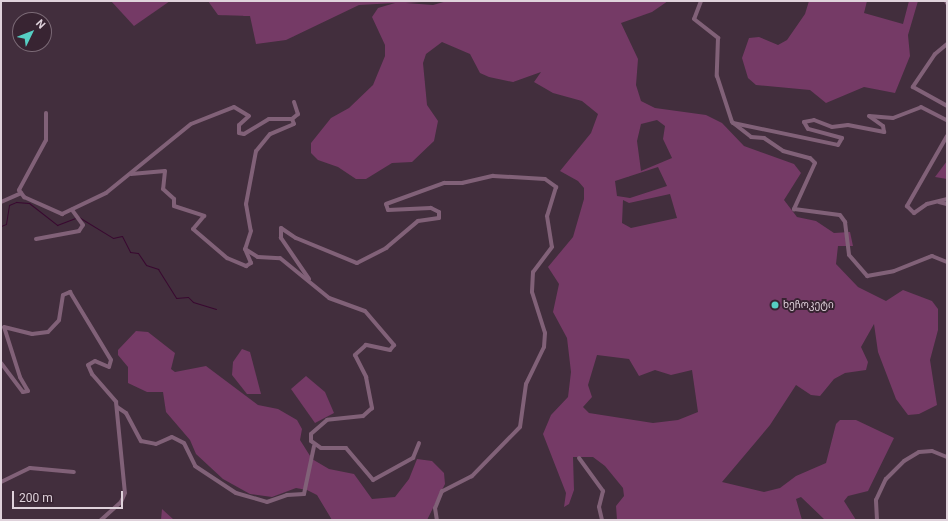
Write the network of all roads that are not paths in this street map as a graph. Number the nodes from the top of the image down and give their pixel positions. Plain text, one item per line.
1 (701, 1) edge
2 (947, 44) edge
3 (294, 102) dead end
4 (947, 106) edge
5 (46, 113) dead end
6 (292, 119) junction
7 (947, 120) edge
8 (732, 122) junction
9 (947, 136) edge
10 (130, 174) junction
11 (21, 193) junction
12 (947, 199) edge
13 (1, 202) edge
14 (939, 202) junction
15 (947, 204) edge
16 (72, 210) junction
17 (36, 239) dead end
18 (245, 249) junction
19 (947, 262) edge
20 (309, 279) junction
21 (1, 363) edge
22 (117, 407) junction
23 (419, 442) dead end
24 (314, 446) junction
25 (947, 457) edge
26 (578, 458) dead end
27 (74, 472) dead end
28 (1, 482) edge
29 (101, 520) edge
30 (437, 520) edge
31 (602, 520) edge
32 (877, 520) edge

1 - 8 street
2 - 4 street
3 - 6 street
5 - 11 street
6 - 10 street
6 - 18 street
7 - 8 street
8 - 19 street
9 - 14 street
10 - 16 street
10 - 18 street
11 - 13 street
11 - 16 street
12 - 14 street
14 - 15 street
16 - 17 street
18 - 20 street
20 - 24 street
20 - 30 street
21 - 22 street
22 - 24 street
22 - 29 street
23 - 24 street
25 - 32 street
26 - 31 street
27 - 28 street

